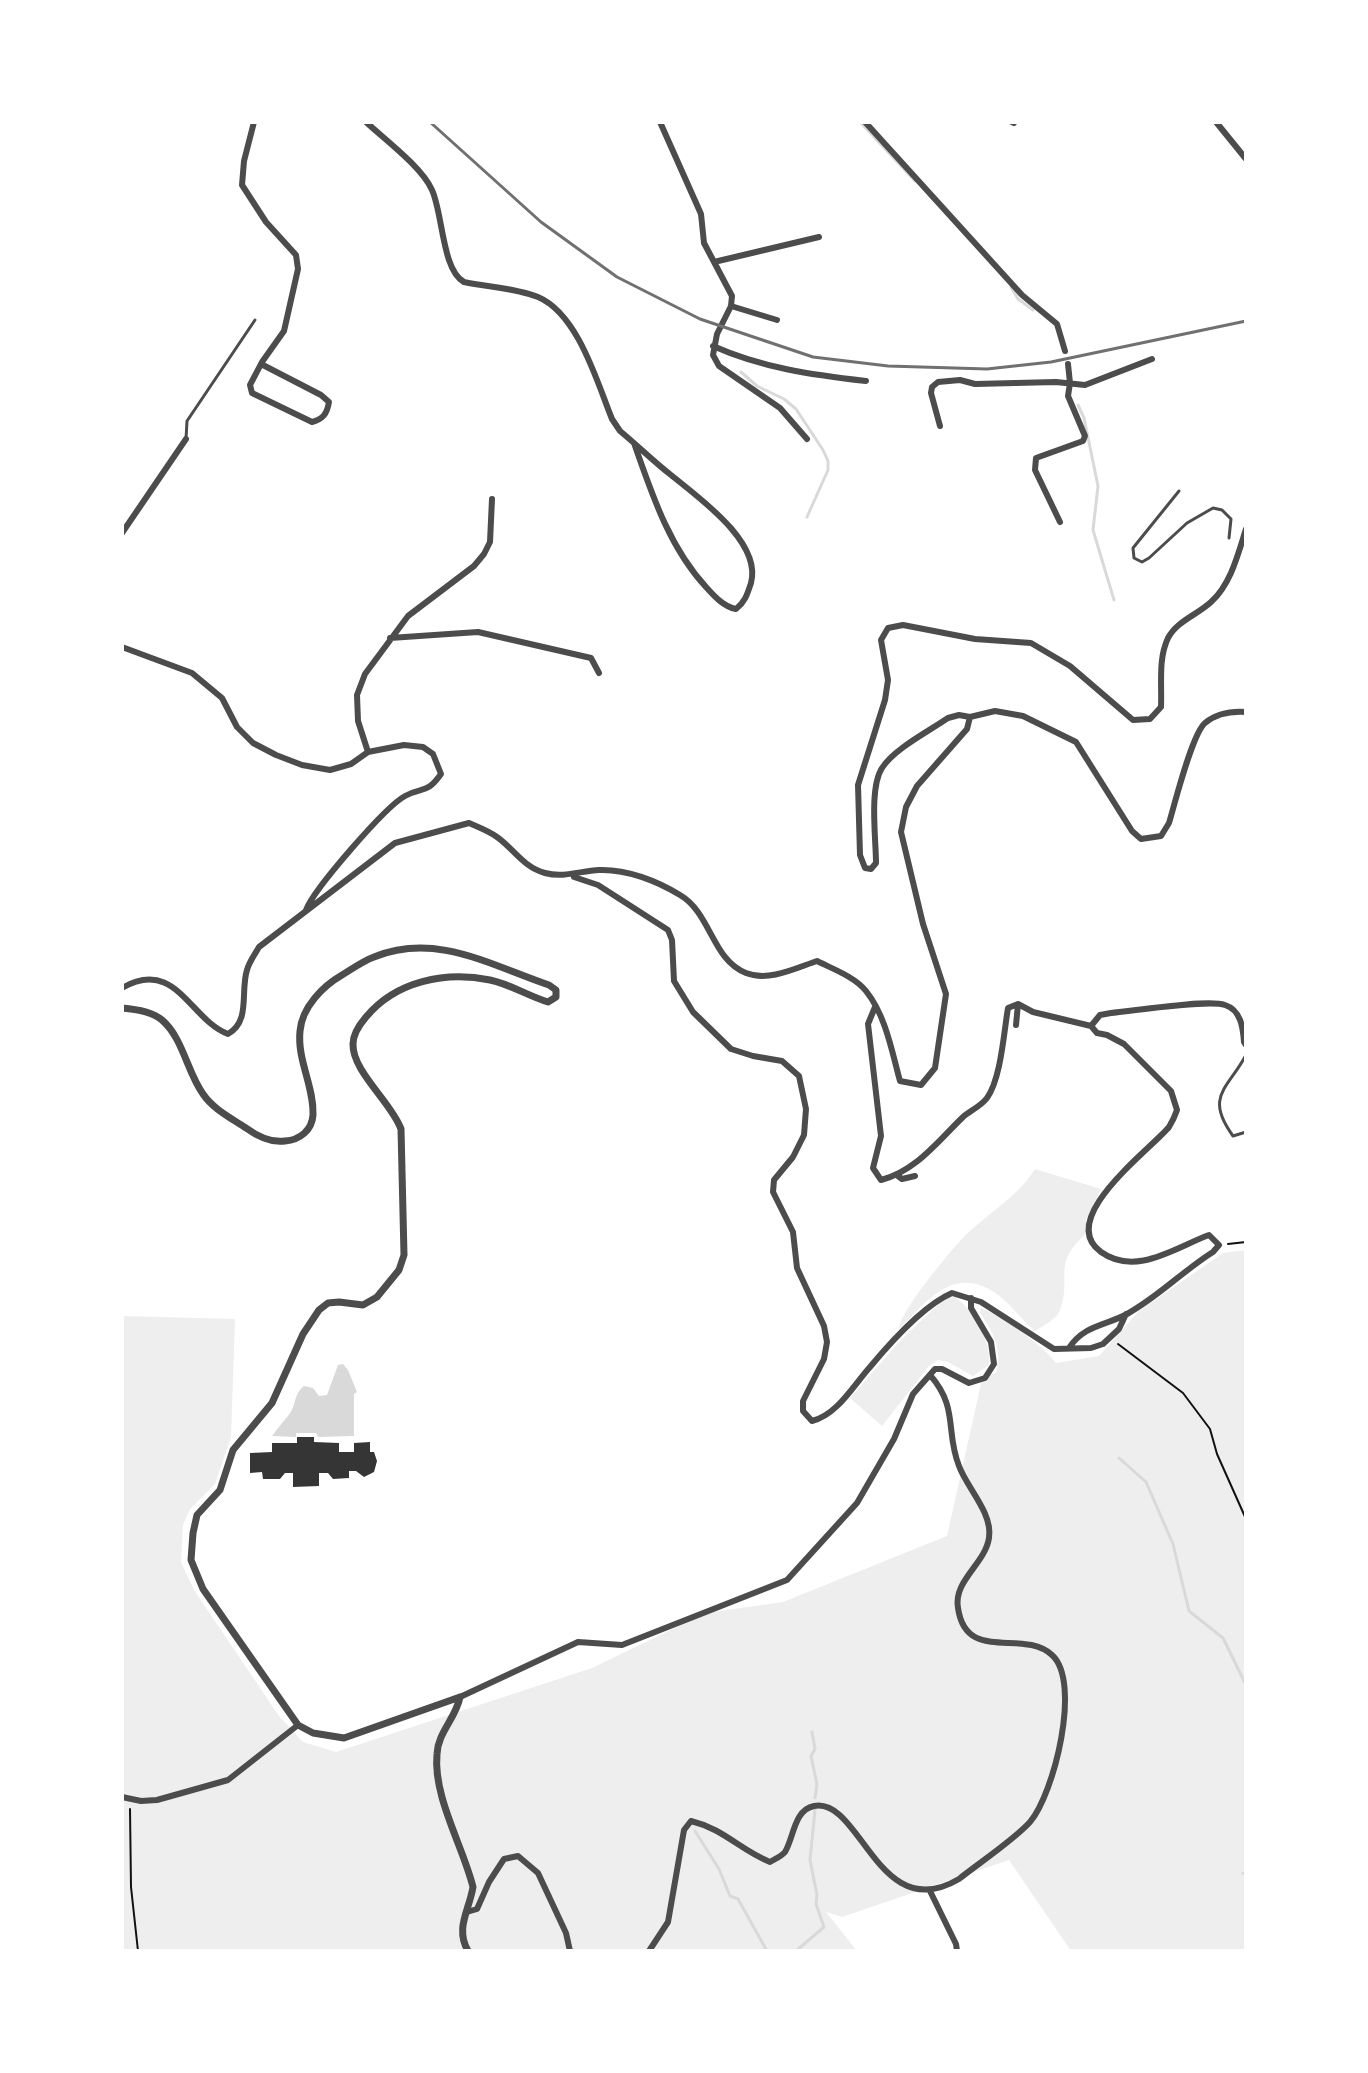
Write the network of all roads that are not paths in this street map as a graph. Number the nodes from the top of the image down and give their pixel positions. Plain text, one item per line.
1 (254, 122) edge
2 (366, 122) edge
3 (660, 122) edge
4 (865, 122) edge
5 (1216, 122) edge
6 (1246, 159) edge
7 (819, 237) dead end
8 (714, 262) junction
9 (731, 306) junction
10 (255, 320) dead end
11 (777, 320) dead end
12 (713, 346) junction
13 (1065, 351) dead end
14 (1152, 359) dead end
15 (261, 364) junction
16 (1068, 364) dead end
17 (866, 381) dead end
18 (1070, 383) junction
19 (940, 426) dead end
20 (186, 439) joint
21 (807, 439) dead end
22 (634, 443) junction
23 (1179, 491) dead end
24 (492, 499) dead end
25 (1060, 522) dead end
26 (1246, 529) edge
27 (122, 533) edge
28 (1229, 538) dead end
29 (390, 638) junction
30 (122, 647) edge
31 (599, 673) dead end
32 (1246, 712) edge
33 (970, 717) junction
34 (368, 752) junction
35 (570, 876) junction
36 (306, 910) junction
37 (122, 988) edge
38 (1018, 1004) junction
39 (875, 1007) junction
40 (122, 1008) edge
41 (1033, 1012) junction
42 (1028, 1023) dead end
43 (1016, 1025) dead end
44 (1091, 1026) junction
45 (1246, 1045) edge
46 (1246, 1055) edge
47 (1246, 1132) edge
48 (898, 1176) junction
49 (915, 1176) dead end
50 (971, 1298) junction
51 (1126, 1314) junction
52 (1069, 1348) junction
53 (930, 1375) junction
54 (460, 1697) junction
55 (298, 1725) junction
56 (126, 1798) edge
57 (930, 1891) junction
58 (467, 1912) junction
59 (468, 1951) edge
60 (570, 1951) edge
61 (649, 1951) edge
62 (957, 1951) edge

1 - 15 street
2 - 22 street
3 - 8 street
4 - 13 street
5 - 6 street
7 - 8 street
8 - 9 street
9 - 11 street
9 - 12 street
10 - 20 lane
12 - 17 street
12 - 21 street
14 - 18 street
15 - 15 street
16 - 18 street
18 - 19 street
18 - 25 street
20 - 27 street
22 - 22 street
23 - 28 lane
24 - 29 street
26 - 33 street
29 - 31 street
29 - 34 street
30 - 34 street
32 - 33 street
33 - 39 street
34 - 36 street
35 - 36 street
35 - 39 street
35 - 50 street
36 - 37 street
38 - 41 street
38 - 43 street
38 - 48 street
39 - 48 street
40 - 55 street
41 - 42 street
41 - 44 street
44 - 45 street
44 - 51 street
46 - 47 lane
48 - 49 street
50 - 52 street
50 - 53 street
51 - 52 street
51 - 52 street
53 - 54 street
53 - 57 street
54 - 55 street
54 - 58 street
55 - 56 street
57 - 61 street
57 - 62 street
58 - 59 street
58 - 60 street

